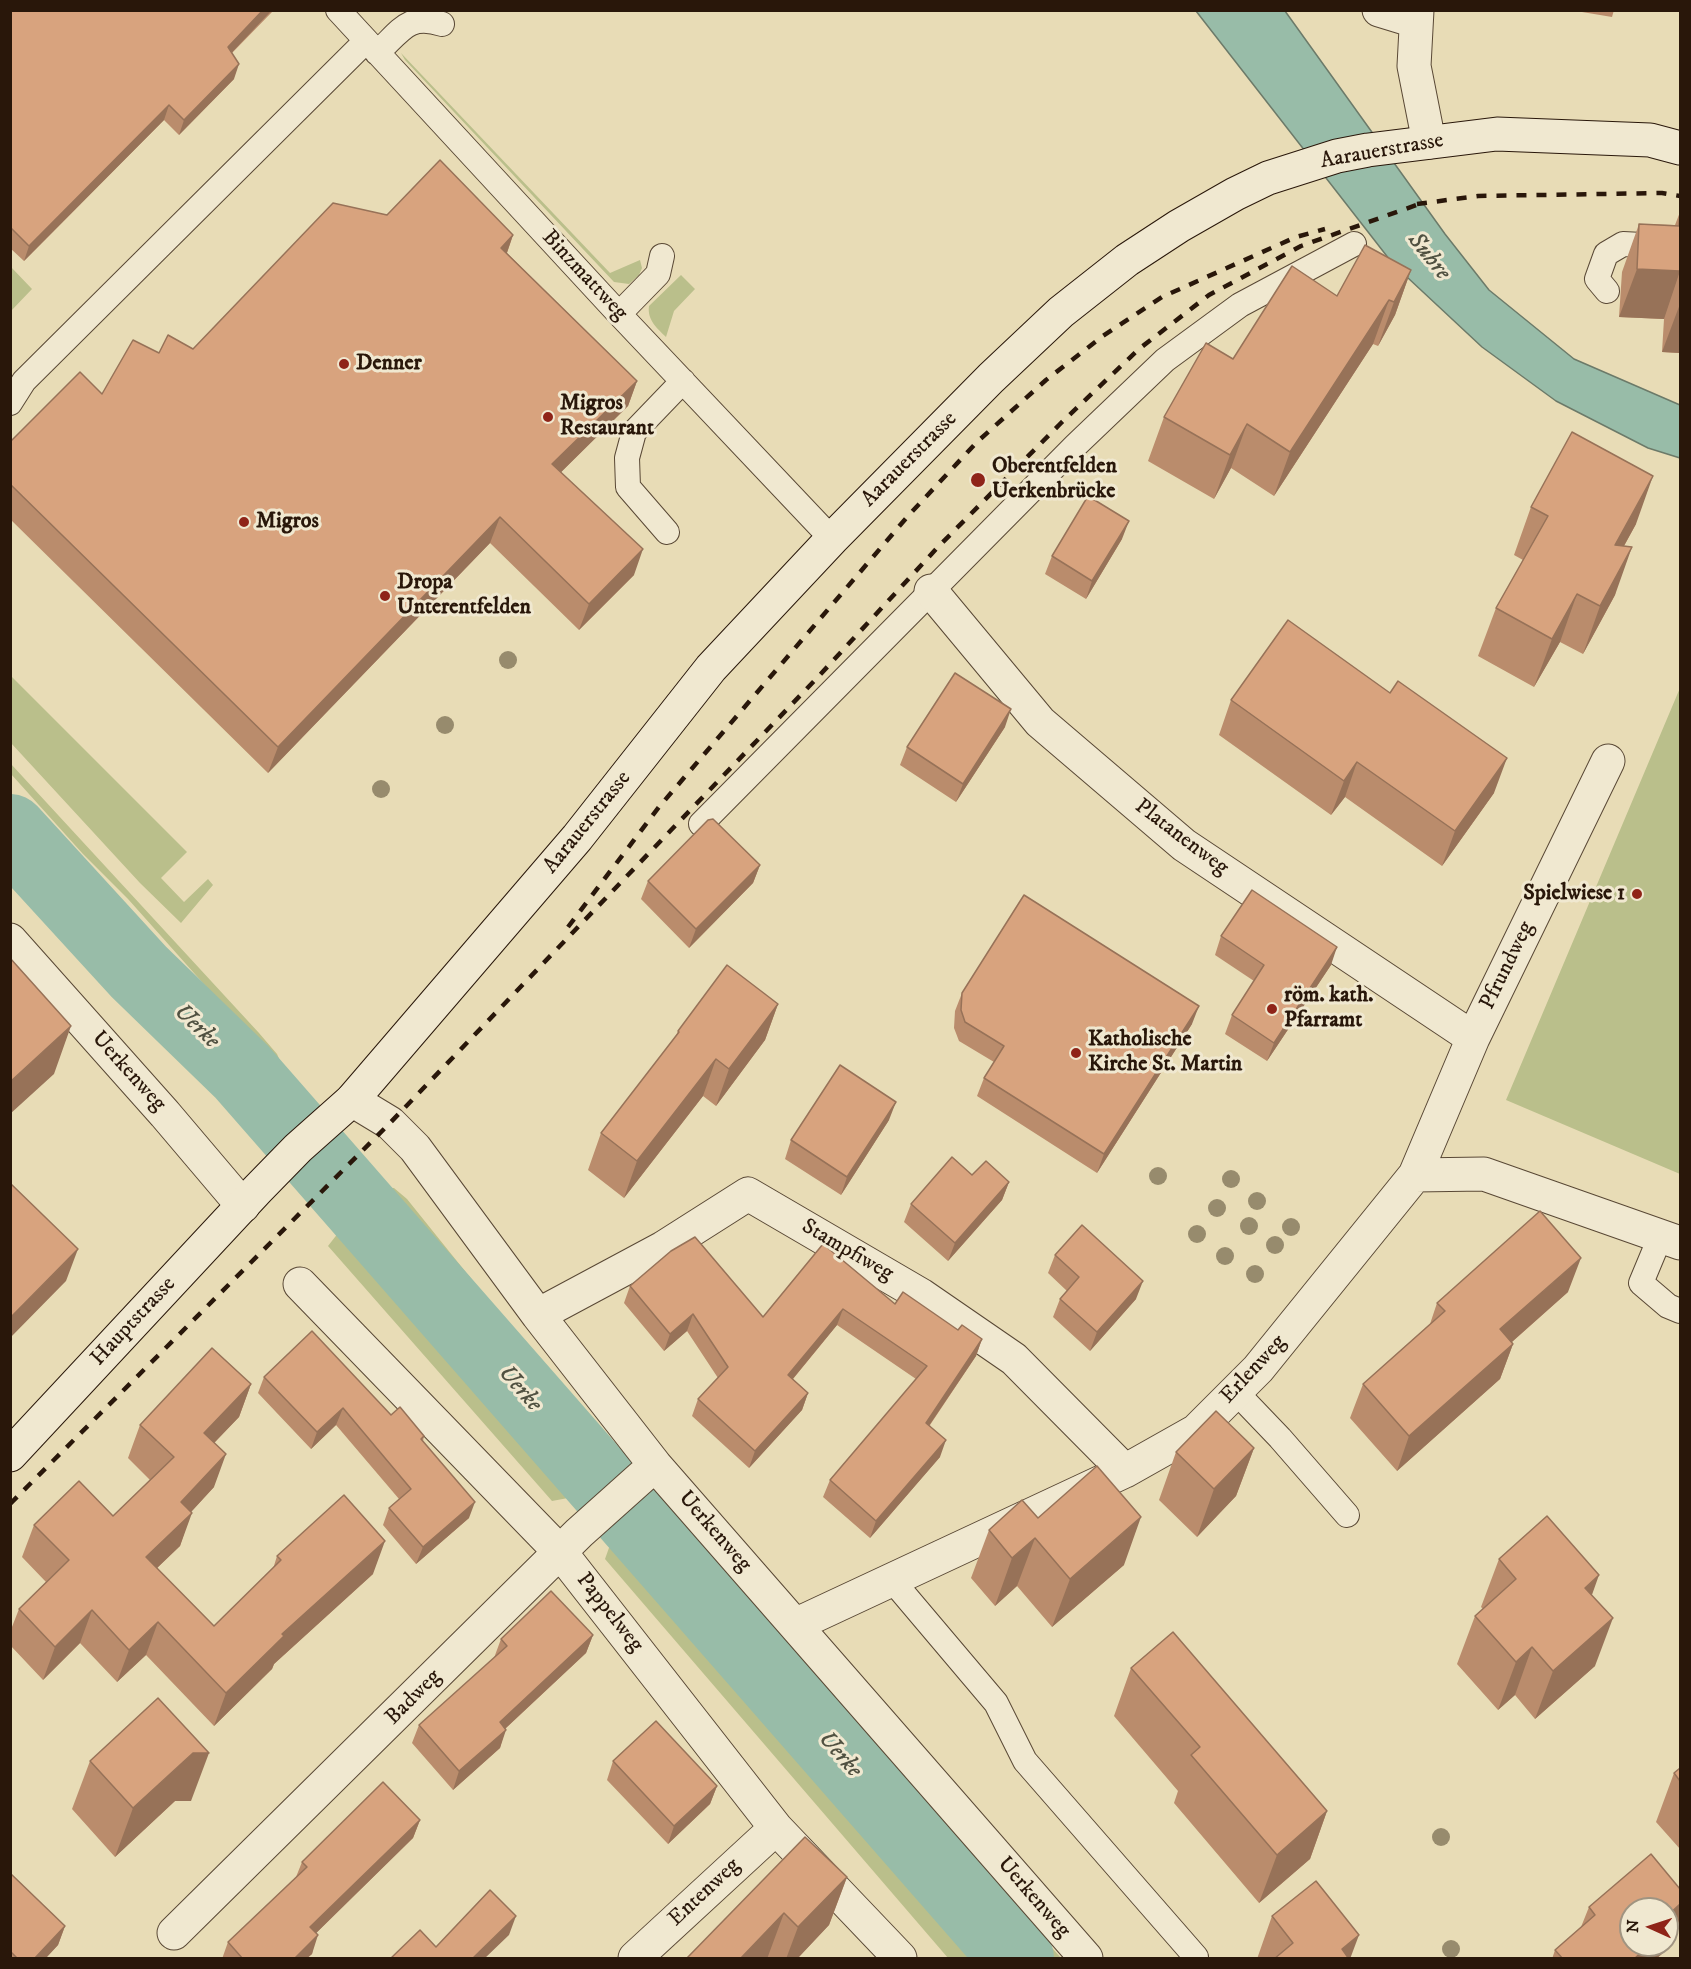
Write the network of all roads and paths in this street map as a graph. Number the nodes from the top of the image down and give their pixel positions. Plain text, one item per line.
1 (338, 10) edge
2 (1379, 10) edge
3 (1416, 16) edge
4 (442, 24) dead end
5 (372, 47) junction
6 (1421, 143) junction
7 (1680, 148) edge
8 (1354, 244) dead end
9 (1680, 247) edge
10 (662, 256) dead end
11 (1608, 291) dead end
12 (619, 314) junction
13 (683, 381) junction
14 (10, 403) edge
15 (667, 532) dead end
16 (832, 538) junction
17 (931, 591) junction
18 (1608, 761) dead end
19 (701, 824) edge
20 (10, 940) edge
21 (1473, 1038) junction
22 (342, 1109) junction
23 (1415, 1175) junction
24 (250, 1198) junction
25 (1671, 1239) edge
26 (300, 1284) dead end
27 (1680, 1311) edge
28 (538, 1315) junction
29 (1235, 1391) junction
30 (10, 1455) edge
31 (1125, 1471) junction
32 (649, 1472) junction
33 (1347, 1515) dead end
34 (570, 1543) junction
35 (892, 1580) junction
36 (795, 1625) junction
37 (776, 1828) junction
38 (174, 1933) dead end
39 (635, 1959) edge
40 (900, 1959) edge
41 (1086, 1959) edge
42 (1195, 1959) edge

1 - 5 lane, Binzmattweg
2 - 3 street
3 - 6 street
4 - 5 lane
5 - 12 lane, Binzmattweg
5 - 14 lane
6 - 7 street, Aarauerstrasse
6 - 16 street, Aarauerstrasse
8 - 17 lane
9 - 11 lane
10 - 12 lane
12 - 13 lane, Binzmattweg
13 - 15 lane
13 - 16 lane, Binzmattweg
16 - 22 street, Aarauerstrasse
17 - 19 lane
17 - 21 street, Platanenweg
18 - 21 street, Pfrundweg
20 - 24 street, Uerkenweg
21 - 23 street, Pfrundweg
22 - 24 street, Aarauerstrasse
22 - 28 street, Uerkenweg
23 - 25 street
23 - 29 street, Erlenweg
24 - 30 street, Hauptstrasse
25 - 27 lane
26 - 34 street, Pappelweg
28 - 31 street, Stampfiweg
28 - 32 street, Uerkenweg
29 - 31 street, Erlenweg
29 - 33 lane
31 - 35 street, Erlenweg
32 - 34 street, Badweg
32 - 36 street, Uerkenweg
34 - 37 street, Pappelweg
34 - 38 street, Badweg
35 - 36 street, Erlenweg
35 - 42 lane
36 - 41 street, Uerkenweg
37 - 39 street, Entenweg
37 - 40 street, Pappelweg

